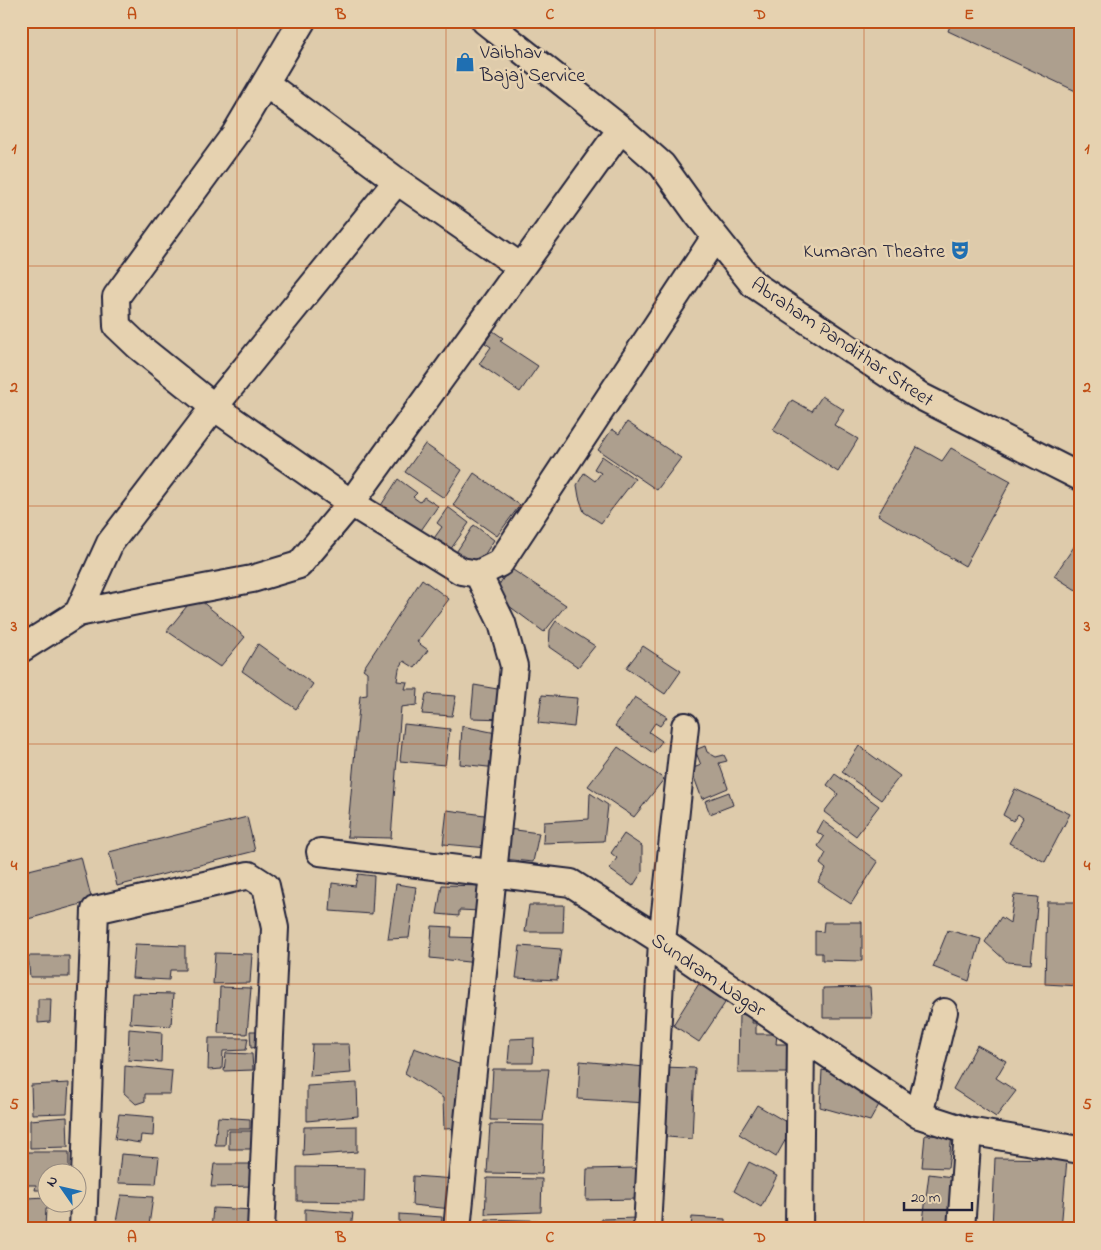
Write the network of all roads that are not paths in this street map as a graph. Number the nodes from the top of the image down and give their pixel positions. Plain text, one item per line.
1 (302, 21) edge
2 (485, 21) edge
3 (265, 83) junction
4 (621, 129) junction
5 (397, 181) junction
6 (715, 237) junction
7 (521, 267) junction
8 (214, 407) junction
9 (1080, 477) edge
10 (351, 503) junction
11 (478, 574) junction
12 (78, 614) junction
13 (21, 649) edge
14 (685, 726) dead end
15 (320, 852) dead end
16 (493, 873) junction
17 (662, 941) junction
18 (944, 1012) dead end
19 (801, 1036) junction
20 (919, 1115) junction
21 (968, 1131) junction
22 (1080, 1150) edge
23 (83, 1229) edge
24 (262, 1229) edge
25 (457, 1229) edge
26 (647, 1229) edge
27 (799, 1229) edge
28 (961, 1229) edge

1 - 3 street
2 - 4 street, Abraham Pandithar Street
3 - 5 street
3 - 8 street
4 - 6 street, Abraham Pandithar Street
4 - 7 street
5 - 7 street
5 - 8 street
6 - 9 street, Abraham Pandithar Street
6 - 11 street
7 - 10 street
8 - 10 street
8 - 12 street
10 - 11 street
10 - 12 street
11 - 16 street
12 - 13 street
14 - 17 street
15 - 16 street, Sundram Nagar
16 - 17 street, Sundram Nagar
16 - 25 street
17 - 19 street, Sundram Nagar
17 - 26 street
18 - 20 street
19 - 20 street, Sundram Nagar
19 - 27 street
20 - 21 street, Sundram Nagar
21 - 22 street, Sundram Nagar
21 - 28 street
23 - 24 street

